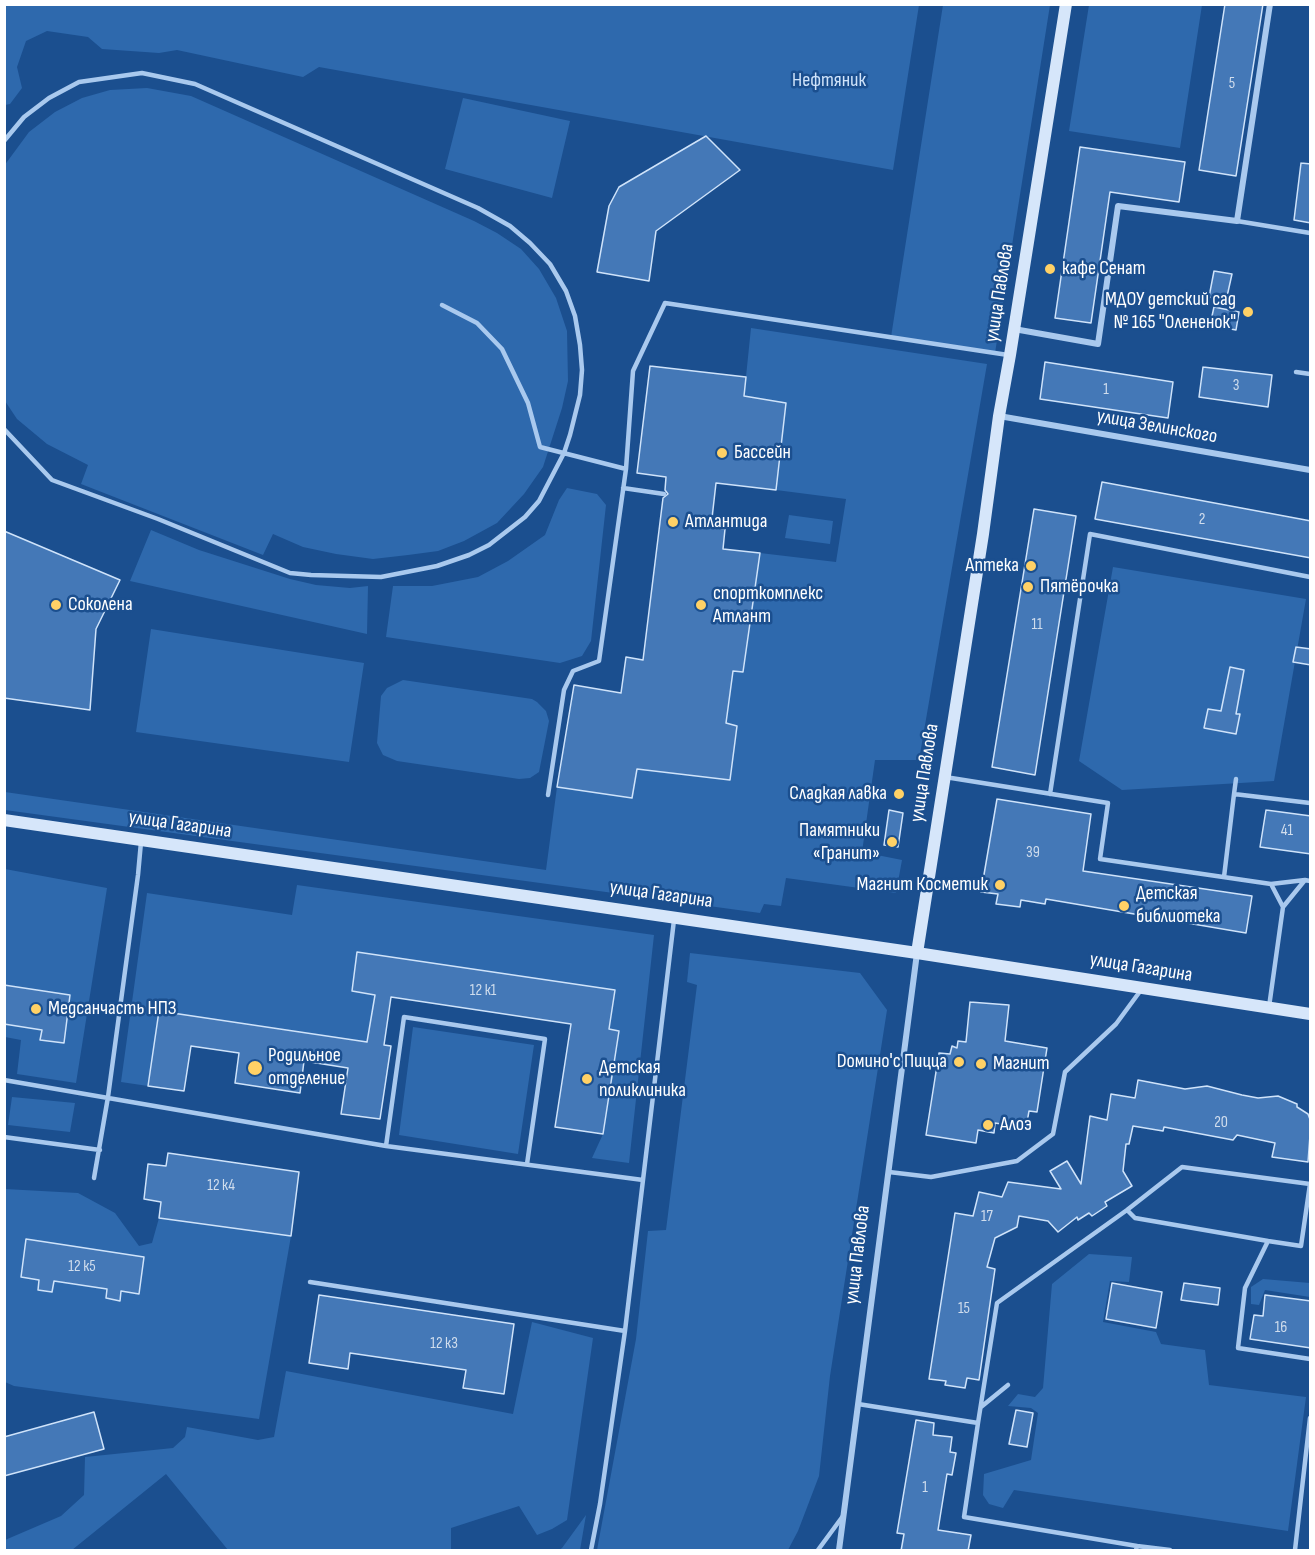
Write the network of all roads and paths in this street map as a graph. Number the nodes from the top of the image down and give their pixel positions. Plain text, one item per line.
1 (1066, 4) edge
2 (1270, 4) edge
3 (4, 141) edge
4 (1237, 221) junction
5 (1311, 233) edge
6 (442, 305) dead end
7 (1014, 329) junction
8 (1010, 355) junction
9 (1296, 372) dead end
10 (1311, 374) edge
11 (999, 416) junction
12 (4, 429) edge
13 (564, 453) junction
14 (626, 469) junction
15 (1311, 470) edge
16 (623, 488) junction
17 (664, 494) dead end
18 (1311, 577) edge
19 (944, 777) junction
20 (1236, 779) dead end
21 (1050, 794) junction
22 (1234, 794) junction
23 (548, 795) dead end
24 (1311, 804) edge
25 (4, 820) edge
26 (141, 839) junction
27 (1224, 877) junction
28 (1308, 881) edge
29 (1271, 884) junction
30 (1283, 908) junction
31 (675, 917) junction
32 (917, 953) junction
33 (1143, 988) junction
34 (1269, 1007) junction
35 (1311, 1014) edge
36 (4, 1080) edge
37 (108, 1097) junction
38 (4, 1137) edge
39 (386, 1146) junction
40 (100, 1150) junction
41 (527, 1164) junction
42 (889, 1172) junction
43 (94, 1178) dead end
44 (643, 1180) junction
45 (1311, 1184) edge
46 (1127, 1210) junction
47 (1268, 1241) junction
48 (310, 1282) dead end
49 (625, 1331) junction
50 (1311, 1359) edge
51 (1008, 1385) dead end
52 (858, 1404) junction
53 (981, 1407) junction
54 (1311, 1418) edge
55 (978, 1423) junction
56 (843, 1516) junction
57 (1136, 1549) edge
58 (591, 1551) edge
59 (818, 1551) edge
60 (839, 1551) edge
61 (1170, 1551) edge
62 (1295, 1551) edge

1 - 7 main road, улица Павлова
2 - 4 street
3 - 13 lane
4 - 5 lane
4 - 7 street
6 - 13 lane
7 - 8 main road, улица Павлова
8 - 11 main road, улица Павлова
8 - 14 lane
9 - 10 lane
11 - 15 street, улица Зелинского
11 - 19 main road, улица Павлова
12 - 13 lane
13 - 14 lane
14 - 16 lane
16 - 17 lane
16 - 23 lane
18 - 21 lane
19 - 21 lane
19 - 32 main road, улица Павлова
20 - 22 lane
21 - 27 lane
22 - 24 lane
22 - 27 lane
25 - 26 main road, улица Гагарина
26 - 31 main road, улица Гагарина
26 - 37 lane
27 - 29 lane
28 - 29 lane
28 - 30 lane
29 - 30 lane
30 - 34 lane
31 - 32 main road, улица Гагарина
31 - 44 lane
32 - 33 main road, улица Гагарина
32 - 42 street, улица Павлова
33 - 34 main road, улица Гагарина
33 - 42 lane
34 - 35 main road, улица Гагарина
36 - 37 lane
37 - 39 lane
37 - 40 lane
38 - 40 lane
39 - 41 lane
39 - 41 lane
40 - 43 lane
41 - 44 lane
42 - 52 street, улица Павлова
44 - 49 lane
45 - 46 lane
45 - 47 lane
46 - 47 lane
46 - 53 lane
47 - 50 lane
48 - 49 lane
49 - 58 lane
51 - 53 lane
52 - 55 lane
52 - 56 street, улица Павлова
53 - 55 lane
54 - 62 lane
55 - 57 lane
56 - 59 lane
56 - 60 street, улица Павлова
57 - 61 lane

